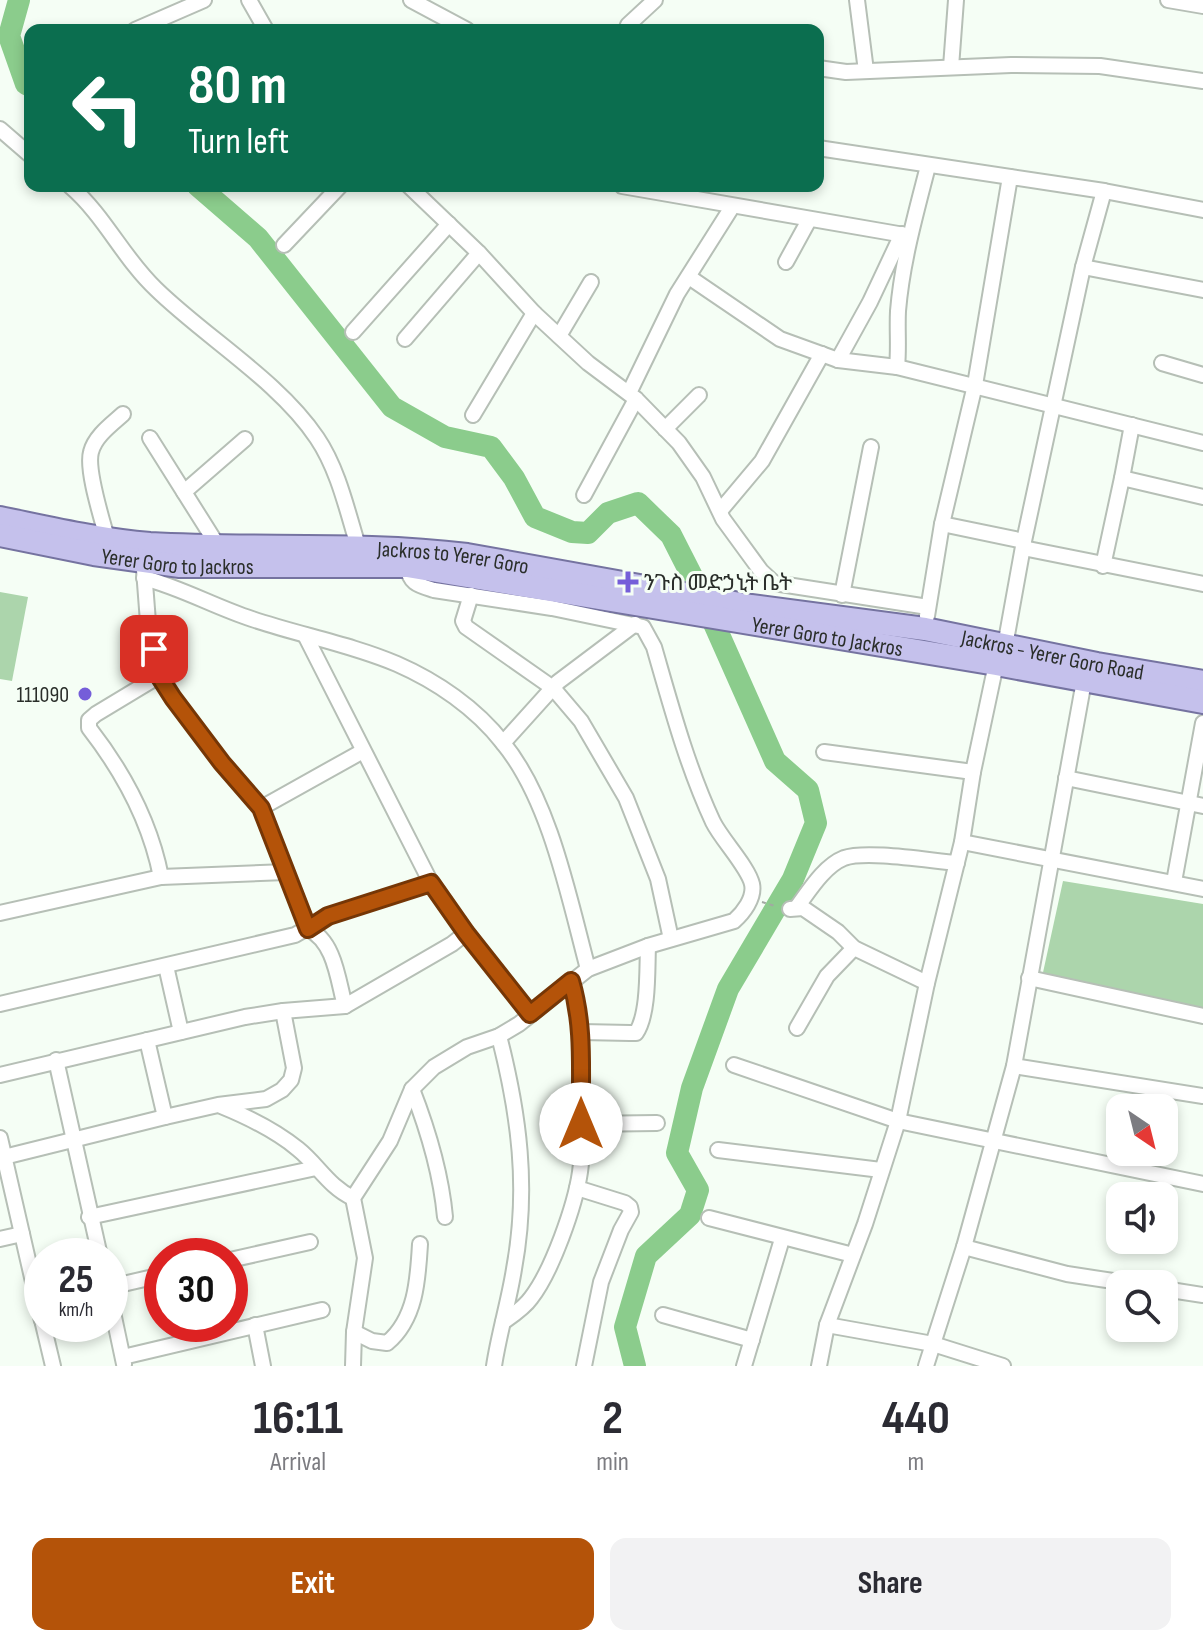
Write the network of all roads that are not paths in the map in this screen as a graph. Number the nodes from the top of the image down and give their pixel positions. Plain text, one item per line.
1 (204, 0) edge
2 (249, 0) edge
3 (411, 0) edge
4 (655, 0) edge
5 (857, 0) edge
6 (956, 0) edge
7 (1168, 0) edge
8 (1203, 6) edge
9 (149, 24) edge
10 (263, 24) edge
11 (456, 24) edge
12 (631, 24) edge
13 (951, 67) junction
14 (824, 69) edge
15 (866, 71) junction
16 (1203, 81) edge
17 (0, 129) edge
18 (824, 149) edge
19 (24, 150) edge
20 (928, 166) junction
21 (1010, 177) junction
22 (1104, 191) junction
23 (76, 192) edge
24 (334, 192) edge
25 (415, 192) edge
26 (653, 192) edge
27 (732, 207) junction
28 (1203, 210) edge
29 (809, 220) junction
30 (449, 224) junction
31 (906, 235) junction
32 (284, 245) dead end
33 (479, 253) junction
34 (786, 262) dead end
35 (1083, 267) junction
36 (689, 277) junction
37 (591, 282) dead end
38 (1203, 290) edge
39 (534, 313) junction
40 (353, 332) dead end
41 (559, 336) junction
42 (405, 339) dead end
43 (822, 354) junction
44 (838, 360) junction
45 (1162, 363) dead end
46 (897, 367) junction
47 (1203, 375) edge
48 (975, 385) junction
49 (699, 395) dead end
50 (632, 396) junction
51 (1054, 404) junction
52 (123, 414) dead end
53 (473, 415) dead end
54 (1132, 425) junction
55 (665, 429) junction
56 (150, 438) dead end
57 (245, 439) dead end
58 (1203, 443) edge
59 (871, 447) dead end
60 (1122, 478) junction
61 (184, 492) junction
62 (584, 495) dead end
63 (1203, 497) edge
64 (720, 511) junction
65 (0, 518) edge
66 (942, 524) junction
67 (0, 535) edge
68 (107, 538) junction
69 (1024, 545) junction
70 (218, 546) junction
71 (365, 546) junction
72 (407, 566) junction
73 (1103, 566) junction
74 (144, 570) junction
75 (1203, 584) edge
76 (471, 595) junction
77 (842, 595) junction
78 (919, 621) junction
79 (635, 624) junction
80 (305, 635) junction
81 (1001, 655) junction
82 (159, 676) junction
83 (1084, 681) junction
84 (1203, 682) edge
85 (553, 688) junction
86 (1203, 702) edge
87 (1203, 723) edge
88 (503, 743) junction
89 (363, 751) junction
90 (824, 752) dead end
91 (973, 772) junction
92 (1066, 778) junction
93 (1187, 801) junction
94 (1203, 806) edge
95 (261, 808) junction
96 (962, 842) junction
97 (1054, 859) junction
98 (957, 863) junction
99 (286, 872) junction
100 (161, 877) junction
101 (1174, 882) junction
102 (431, 883) junction
103 (1203, 889) edge
104 (0, 913) edge
105 (308, 929) junction
106 (466, 933) junction
107 (671, 939) junction
108 (648, 946) junction
109 (854, 948) junction
110 (166, 966) junction
111 (588, 969) junction
112 (1029, 978) junction
113 (571, 981) junction
114 (927, 983) junction
115 (0, 1004) edge
116 (345, 1006) junction
117 (283, 1011) junction
118 (530, 1014) junction
119 (1203, 1016) edge
120 (797, 1028) dead end
121 (181, 1032) junction
122 (582, 1032) junction
123 (499, 1036) junction
124 (147, 1040) junction
125 (56, 1060) junction
126 (734, 1065) dead end
127 (1014, 1066) junction
128 (0, 1075) edge
129 (412, 1089) junction
130 (1203, 1096) edge
131 (218, 1105) junction
132 (165, 1117) junction
133 (898, 1121) junction
134 (657, 1123) dead end
135 (581, 1124) junction
136 (0, 1138) edge
137 (995, 1140) junction
138 (73, 1141) junction
139 (718, 1150) dead end
140 (4, 1157) junction
141 (316, 1168) junction
142 (881, 1170) junction
143 (1203, 1184) edge
144 (577, 1188) junction
145 (353, 1198) junction
146 (89, 1217) junction
147 (445, 1217) dead end
148 (709, 1218) dead end
149 (22, 1234) junction
150 (95, 1238) edge
151 (0, 1239) edge
152 (782, 1239) junction
153 (24, 1241) edge
154 (310, 1242) dead end
155 (420, 1244) dead end
156 (964, 1247) junction
157 (853, 1255) junction
158 (248, 1256) edge
159 (1106, 1280) edge
160 (1178, 1291) edge
161 (1203, 1295) edge
162 (322, 1310) dead end
163 (663, 1315) dead end
164 (503, 1322) junction
165 (255, 1325) junction
166 (827, 1325) junction
167 (354, 1332) junction
168 (752, 1340) junction
169 (47, 1342) edge
170 (120, 1342) edge
171 (933, 1344) junction
172 (124, 1362) edge
173 (53, 1366) edge
174 (263, 1366) edge
175 (353, 1366) edge
176 (494, 1366) edge
177 (584, 1366) edge
178 (744, 1366) edge
179 (819, 1366) edge
180 (926, 1366) edge
181 (1003, 1366) edge

1 - 9 street
2 - 10 street
3 - 11 street
4 - 12 street
5 - 15 street
6 - 13 street
7 - 8 street
13 - 15 street
13 - 16 street
14 - 15 street
17 - 19 street
18 - 20 street
20 - 21 street
20 - 31 street
21 - 22 street
21 - 48 street
22 - 28 street
22 - 35 street
23 - 71 street
24 - 32 street
25 - 30 street
26 - 27 street
27 - 29 street
27 - 36 street
29 - 31 street
29 - 34 street
30 - 33 street
30 - 40 street
31 - 44 street
31 - 46 street
33 - 39 street
33 - 42 street
35 - 38 street
35 - 51 street
36 - 43 street
36 - 50 street
37 - 41 street
39 - 41 street
39 - 53 street
41 - 50 street
43 - 44 street
43 - 64 street
44 - 46 street
45 - 47 street
46 - 48 street
48 - 51 street
48 - 66 street
49 - 55 street
50 - 55 street
50 - 62 street
51 - 54 street
51 - 69 street
52 - 68 street
54 - 58 street
54 - 60 street
55 - 64 street
56 - 61 street
57 - 61 street
59 - 77 street
60 - 63 street
60 - 73 street
61 - 70 street
64 - 77 street
65 - 68 main road, Jackros to Yerer Goro
66 - 69 street
66 - 78 street
67 - 74 main road, Yerer Goro to Jackros
68 - 70 main road, Jackros to Yerer Goro
69 - 73 street
69 - 81 street
70 - 71 main road, Jackros to Yerer Goro
71 - 78 main road, Jackros to Yerer Goro
72 - 74 main road, Yerer Goro to Jackros
72 - 76 street
72 - 81 main road, Yerer Goro to Jackros
73 - 75 street
74 - 80 street
74 - 82 street
76 - 79 street
76 - 85 street
77 - 78 street
78 - 81 main road, Jackros - Yerer Goro Road
79 - 85 street
79 - 107 street
80 - 88 street
80 - 89 street
81 - 83 main road, Yerer Goro to Jackros
81 - 84 main road, Jackros - Yerer Goro Road
81 - 91 street
82 - 95 street
82 - 100 street
83 - 86 main road, Yerer Goro to Jackros
83 - 92 street
85 - 88 street
85 - 107 street
87 - 93 street
88 - 111 street
89 - 95 street
89 - 102 street
90 - 91 street
91 - 96 street
92 - 93 street
92 - 97 street
93 - 94 street
93 - 101 street
95 - 99 street
96 - 97 street
96 - 98 street
97 - 101 street
97 - 112 street
98 - 109 street
98 - 114 street
99 - 100 street
99 - 105 street
100 - 104 street
101 - 103 street
102 - 105 street
102 - 106 street
105 - 110 street
105 - 116 street
106 - 116 street
106 - 118 street
107 - 108 street
108 - 111 street
108 - 122 street
109 - 114 street
109 - 120 street
110 - 115 street
110 - 121 street
111 - 113 street
112 - 119 street
112 - 127 street
113 - 118 street
113 - 122 street
114 - 133 street
116 - 117 street
117 - 121 street
117 - 131 street
118 - 123 street
121 - 124 street
122 - 135 street
123 - 129 street
123 - 164 street
124 - 125 street
124 - 132 street
125 - 128 street
125 - 138 street
126 - 133 street
127 - 130 street
127 - 137 street
129 - 145 street
129 - 147 street
131 - 132 street
131 - 141 street
132 - 138 street
133 - 137 street
133 - 142 street
134 - 135 street
135 - 144 street
136 - 140 street
137 - 143 street
137 - 156 street
138 - 140 street
138 - 146 street
139 - 142 street
140 - 149 street
141 - 145 street
141 - 146 street
142 - 157 street
144 - 164 street
144 - 177 street
145 - 167 street
146 - 150 street
148 - 152 street
149 - 151 street
149 - 153 street
152 - 157 street
152 - 168 street
154 - 158 street
155 - 167 street
156 - 159 street
156 - 171 street
157 - 166 street
160 - 161 street
162 - 165 street
163 - 168 street
164 - 176 street
165 - 172 street
165 - 174 street
166 - 171 street
166 - 179 street
167 - 175 street
168 - 178 street
169 - 173 street
170 - 172 street
171 - 180 street
171 - 181 street

